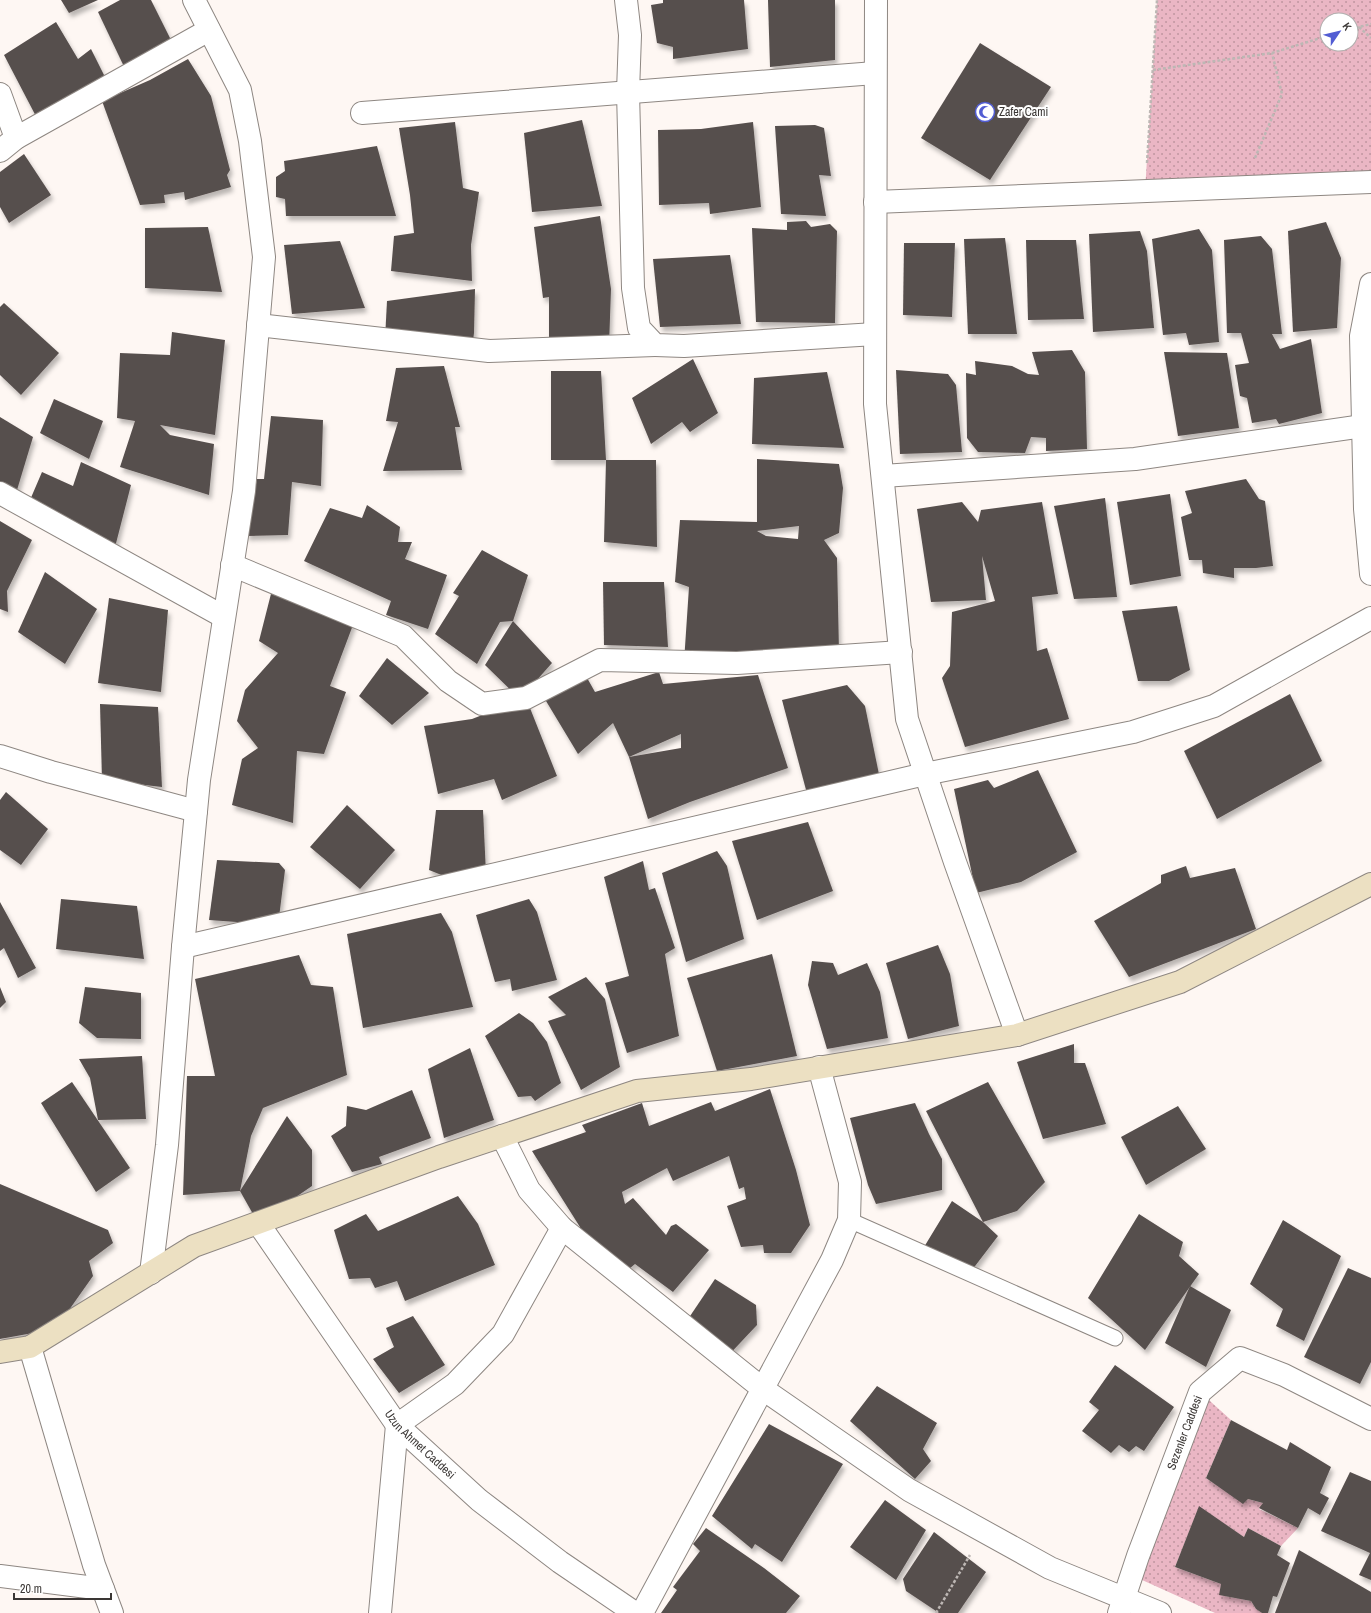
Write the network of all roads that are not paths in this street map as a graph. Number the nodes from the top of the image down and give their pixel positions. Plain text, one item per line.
1 (194, 0) edge
2 (626, 0) edge
3 (876, 0) edge
4 (209, 30) junction
5 (875, 73) junction
6 (628, 92) junction
7 (0, 94) edge
8 (362, 113) dead end
9 (8, 144) edge
10 (1371, 182) edge
11 (875, 202) junction
12 (1371, 284) edge
13 (258, 325) junction
14 (875, 334) junction
15 (655, 345) junction
16 (1363, 426) junction
17 (883, 476) junction
18 (0, 493) edge
19 (232, 565) junction
20 (1371, 574) edge
21 (224, 617) junction
22 (1371, 618) edge
23 (901, 652) junction
24 (0, 756) edge
25 (925, 774) junction
26 (196, 811) junction
27 (1371, 884) edge
28 (183, 947) junction
29 (1017, 1035) junction
30 (819, 1067) junction
31 (502, 1136) junction
32 (849, 1220) junction
33 (258, 1223) junction
34 (562, 1228) junction
35 (150, 1273) junction
36 (1115, 1338) dead end
37 (30, 1347) junction
38 (0, 1352) edge
39 (763, 1389) junction
40 (1371, 1419) edge
41 (397, 1425) junction
42 (0, 1576) edge
43 (103, 1589) junction
44 (1121, 1605) edge
45 (112, 1613) edge
46 (380, 1613) edge
47 (635, 1613) edge
48 (642, 1613) edge
49 (1160, 1613) edge

1 - 4 street
2 - 6 street
3 - 5 street
4 - 9 street
4 - 13 street
5 - 6 street
5 - 11 street
6 - 8 street
6 - 15 street
7 - 9 street
10 - 11 street
11 - 14 street
12 - 16 street
13 - 15 street
13 - 19 street
14 - 15 street
14 - 17 street
16 - 17 street
16 - 20 street
17 - 23 street
18 - 21 street
19 - 21 street
19 - 23 street
21 - 26 street
22 - 25 street
23 - 25 street
24 - 26 street
25 - 28 street
25 - 29 street
26 - 28 street
27 - 29 street
28 - 35 street
29 - 30 street
30 - 31 street
30 - 32 street
31 - 33 street
31 - 34 street
32 - 36 lane
32 - 39 street
33 - 35 street
33 - 41 street, Uzun Ahmet Caddesi
34 - 39 street
34 - 41 street
35 - 37 street
37 - 38 street
37 - 43 street
39 - 44 street
39 - 48 street
40 - 44 street, Sezenler Caddesi
41 - 46 street
41 - 47 street, Uzun Ahmet Caddesi
42 - 43 street
43 - 45 street
44 - 49 street

